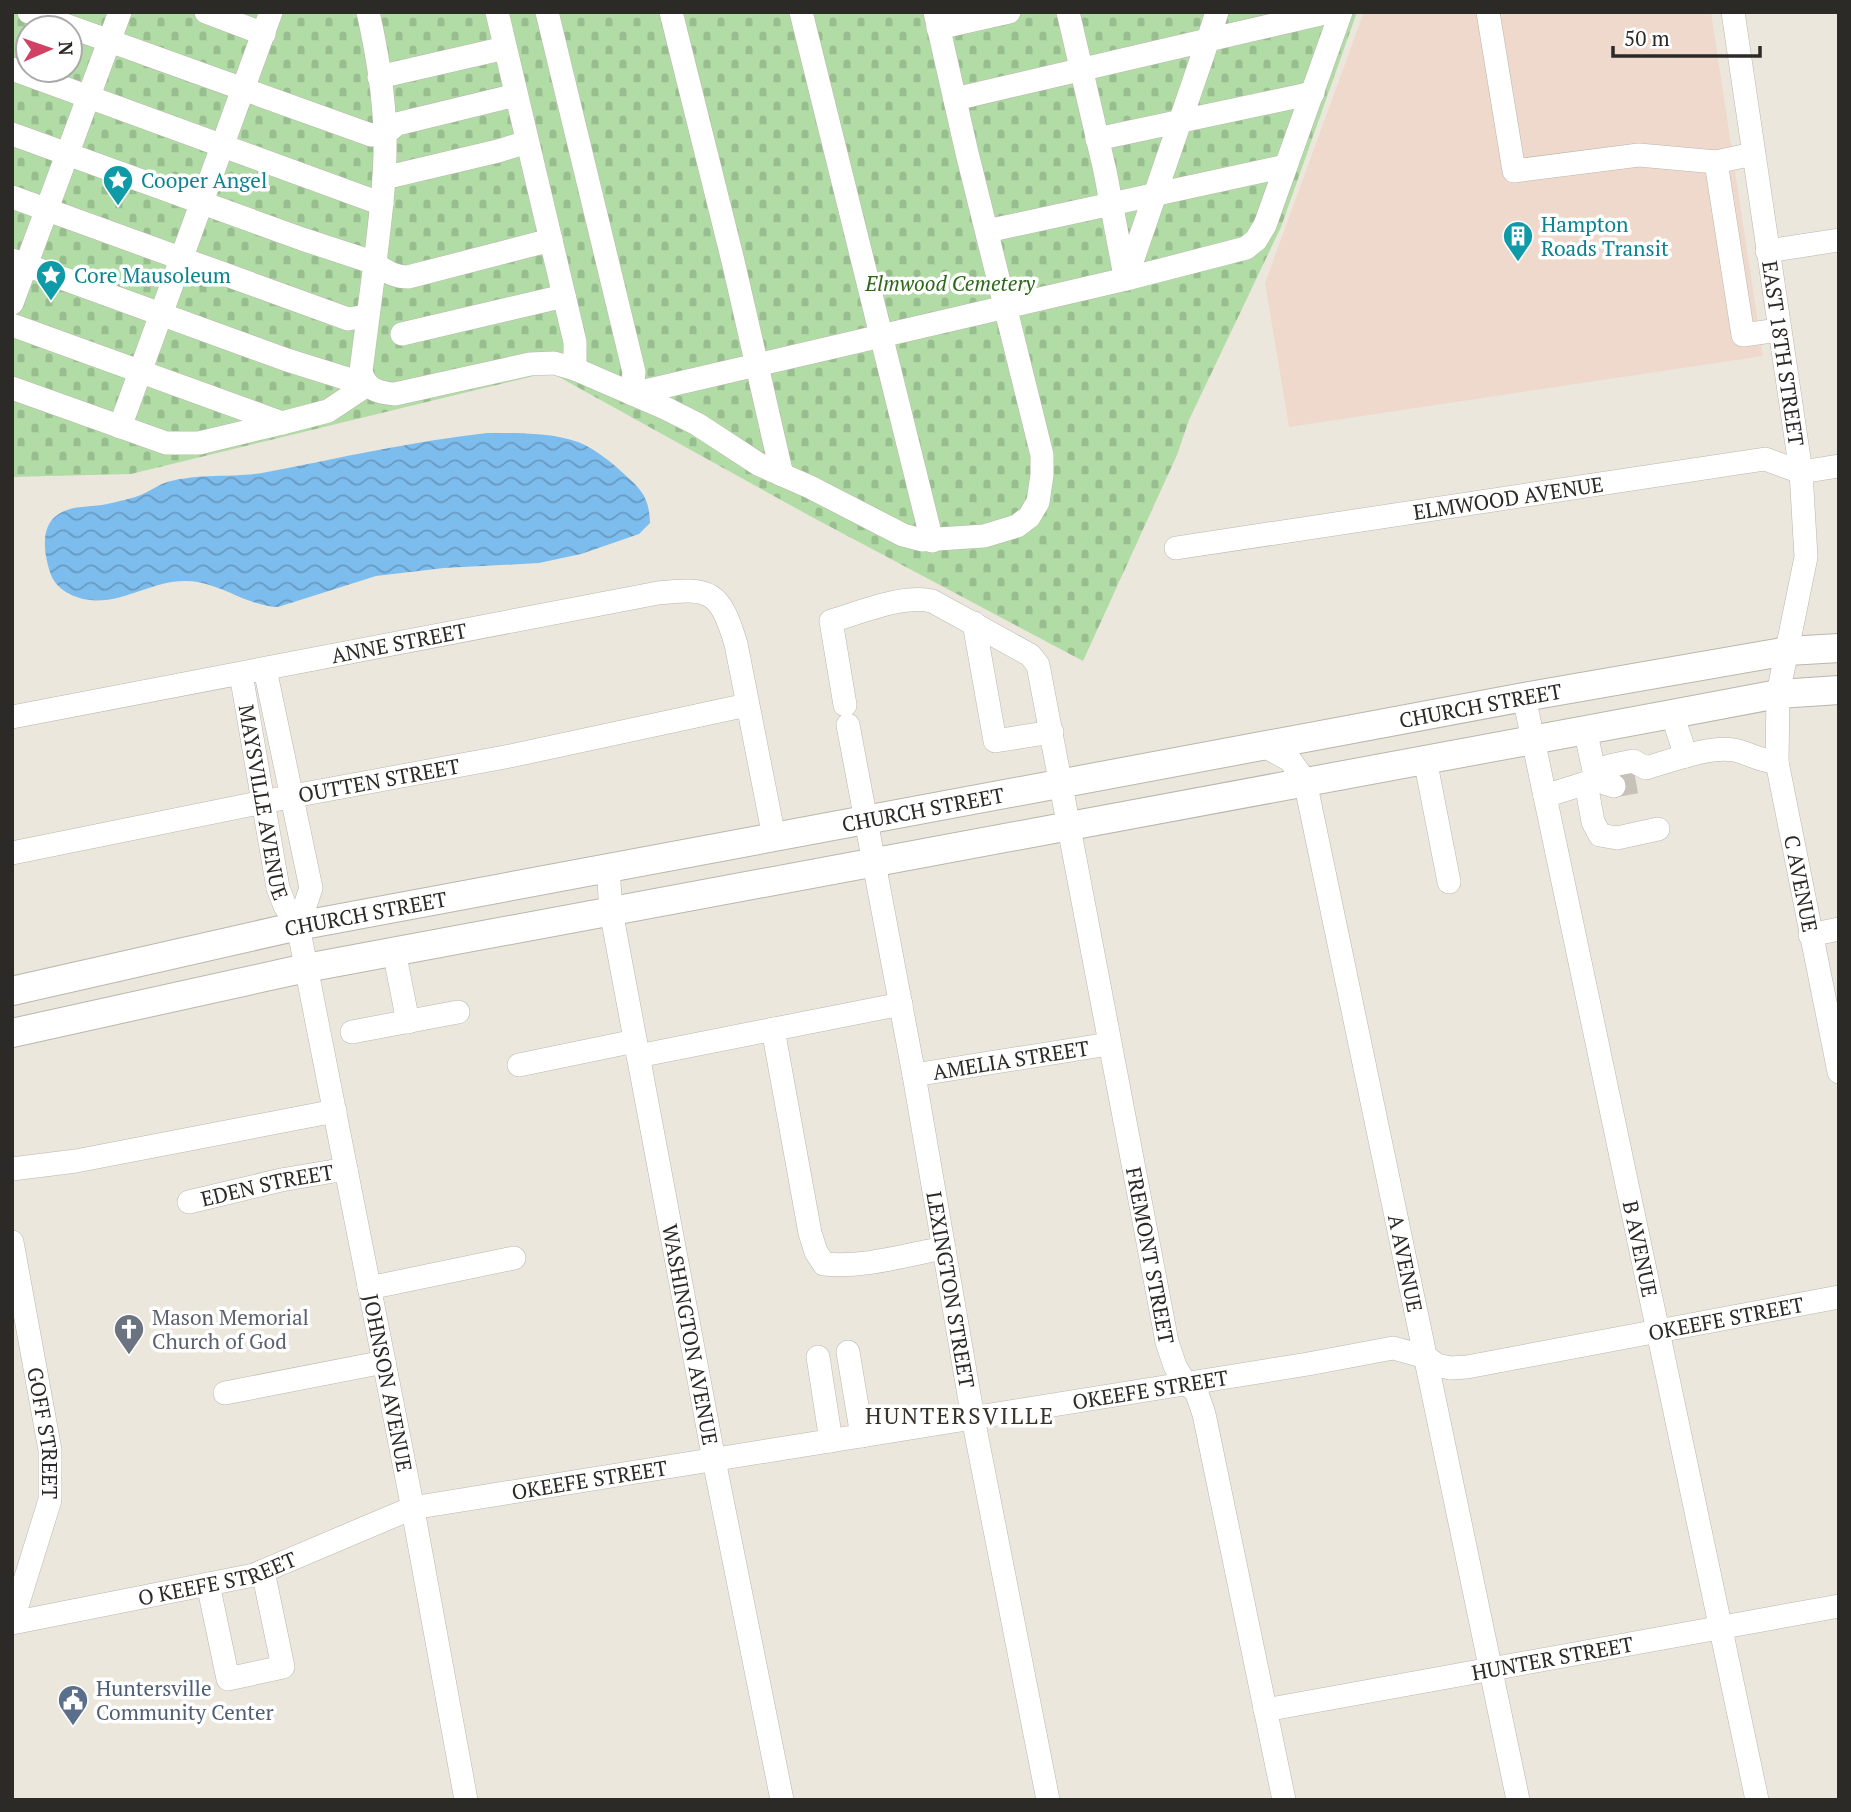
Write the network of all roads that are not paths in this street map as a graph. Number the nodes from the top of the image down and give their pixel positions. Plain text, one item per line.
1 (29, 12) edge
2 (120, 12) edge
3 (206, 12) edge
4 (368, 12) edge
5 (497, 12) edge
6 (547, 12) edge
7 (671, 12) edge
8 (801, 12) edge
9 (1009, 12) edge
10 (1068, 12) edge
11 (1217, 12) edge
12 (1329, 12) edge
13 (1341, 12) edge
14 (1488, 12) edge
15 (1733, 12) edge
16 (937, 20) edge
17 (268, 23) edge
18 (1208, 40) junction
19 (109, 42) junction
20 (505, 48) junction
21 (12, 69) edge
22 (1081, 70) junction
23 (379, 77) junction
24 (244, 90) junction
25 (1312, 93) junction
26 (516, 95) junction
27 (89, 97) junction
28 (955, 99) junction
29 (1180, 121) junction
30 (12, 134) edge
31 (385, 134) junction
32 (1097, 139) junction
33 (527, 142) junction
34 (223, 147) junction
35 (68, 154) junction
36 (1753, 154) junction
37 (1716, 162) junction
38 (1286, 166) junction
39 (384, 178) junction
40 (1155, 195) junction
41 (12, 197) edge
42 (203, 203) junction
43 (382, 204) junction
44 (1111, 204) junction
45 (47, 210) junction
46 (987, 231) junction
47 (551, 240) junction
48 (1839, 240) edge
49 (1767, 251) junction
50 (182, 259) junction
51 (19, 263) edge
52 (375, 263) junction
53 (1126, 279) junction
54 (564, 296) junction
55 (12, 303) edge
56 (1006, 306) junction
57 (162, 314) junction
58 (367, 316) junction
59 (12, 325) edge
60 (1779, 330) junction
61 (402, 334) dead end
62 (880, 336) junction
63 (757, 364) junction
64 (575, 369) junction
65 (141, 371) junction
66 (367, 385) junction
67 (12, 388) edge
68 (632, 394) junction
69 (282, 423) junction
70 (120, 427) junction
71 (1839, 466) edge
72 (1801, 472) junction
73 (782, 475) junction
74 (932, 541) junction
75 (1176, 548) dead end
76 (831, 621) joint
77 (974, 623) junction
78 (1839, 648) edge
79 (1788, 651) junction
80 (265, 669) junction
81 (241, 674) junction
82 (1839, 690) edge
83 (1778, 694) junction
84 (1524, 697) junction
85 (747, 705) junction
86 (1672, 714) junction
87 (12, 717) edge
88 (1586, 729) junction
89 (1052, 732) junction
90 (1533, 739) junction
91 (1264, 746) junction
92 (1686, 756) junction
93 (1425, 759) junction
94 (1777, 762) junction
95 (1616, 780) junction
96 (1306, 782) junction
97 (1061, 783) junction
98 (293, 796) junction
99 (1545, 796) junction
100 (263, 803) junction
101 (867, 820) junction
102 (1068, 826) junction
103 (1658, 829) dead end
104 (774, 837) junction
105 (12, 853) edge
106 (874, 862) junction
107 (608, 868) junction
108 (1449, 882) dead end
109 (611, 911) junction
110 (298, 926) junction
111 (1839, 929) edge
112 (1810, 936) junction
113 (394, 951) junction
114 (306, 968) junction
115 (12, 991) edge
116 (901, 1004) junction
117 (457, 1012) dead end
118 (408, 1021) junction
119 (773, 1029) junction
120 (352, 1032) dead end
121 (12, 1033) edge
122 (1109, 1044) junction
123 (636, 1048) junction
124 (519, 1065) dead end
125 (1839, 1072) edge
126 (914, 1075) junction
127 (335, 1111) junction
128 (12, 1169) edge
129 (346, 1170) junction
130 (190, 1202) dead end
131 (12, 1242) edge
132 (944, 1248) junction
133 (514, 1258) dead end
134 (369, 1288) junction
135 (1839, 1297) edge
136 (1658, 1331) junction
137 (848, 1352) dead end
138 (818, 1357) dead end
139 (1426, 1357) junction
140 (384, 1362) junction
141 (1185, 1383) junction
142 (225, 1393) dead end
143 (973, 1418) junction
144 (862, 1436) junction
145 (831, 1441) junction
146 (714, 1460) junction
147 (412, 1508) junction
148 (264, 1572) junction
149 (208, 1584) junction
150 (1839, 1606) edge
151 (12, 1622) edge
152 (1721, 1628) junction
153 (1491, 1669) junction
154 (1265, 1710) junction
155 (466, 1800) edge
156 (782, 1800) edge
157 (1048, 1800) edge
158 (1284, 1800) edge
159 (1518, 1800) edge
160 (1758, 1800) edge

1 - 19 street
2 - 19 street
3 - 17 street
4 - 23 street
5 - 20 street
6 - 68 street
7 - 63 street
8 - 62 street
9 - 16 street
10 - 22 street
11 - 18 street
12 - 18 street
13 - 25 street
14 - 37 street
15 - 36 street, EAST 18TH STREET
16 - 28 street
17 - 24 street
18 - 22 street
18 - 29 street
19 - 24 street
19 - 27 street
20 - 23 street
20 - 26 street
21 - 27 street
22 - 28 street
22 - 32 street
23 - 31 street
24 - 31 street
24 - 34 street
25 - 29 street
25 - 38 street
26 - 31 street
26 - 33 street
27 - 34 street
27 - 35 street
28 - 46 street
29 - 32 street
29 - 40 street
30 - 35 street
31 - 39 street
32 - 44 street
33 - 39 street
33 - 47 street
34 - 42 street
34 - 43 street
35 - 42 street
35 - 45 street
36 - 37 street
36 - 49 street, EAST 18TH STREET
37 - 60 street
38 - 40 street
38 - 53 street
39 - 43 street
40 - 44 street
40 - 53 street
41 - 45 street
42 - 50 street
42 - 52 street
43 - 52 street
44 - 46 street
44 - 53 street
45 - 50 street
45 - 51 street
46 - 56 street
47 - 52 street
47 - 54 street
48 - 49 street
49 - 60 street, EAST 18TH STREET
50 - 57 street
50 - 58 street
51 - 55 street
51 - 57 street
52 - 58 street
53 - 56 street
54 - 61 street
54 - 64 street
56 - 62 street
56 - 74 street
57 - 65 street
57 - 66 street
58 - 66 street
59 - 65 street
60 - 72 street, EAST 18TH STREET
62 - 63 street
62 - 74 street
63 - 68 street
63 - 73 street
64 - 66 street
64 - 68 street
65 - 69 street
65 - 70 street
66 - 69 street
67 - 70 street
68 - 73 street
69 - 70 street
71 - 72 street, ELMWOOD AVENUE
72 - 75 street, ELMWOOD AVENUE
72 - 79 street, EAST 18TH STREET
73 - 74 street
76 - 77 street, FREMONT STREET
76 - 101 street, LEXINGTON STREET
77 - 89 street, FREMONT STREET
77 - 89 street
78 - 79 main road, CHURCH STREET
79 - 83 street, EAST 18TH STREET
79 - 84 main road, CHURCH STREET
80 - 81 street, ANNE STREET
80 - 85 street, ANNE STREET
80 - 98 street, MAYSVILLE AVENUE
81 - 87 street, ANNE STREET
81 - 100 street, MAYSVILLE AVENUE
82 - 83 main road, CHURCH STREET
83 - 86 main road, CHURCH STREET
83 - 94 street, C AVENUE
84 - 90 street, B AVENUE
84 - 91 main road, CHURCH STREET
85 - 98 street, OUTTEN STREET
85 - 104 street, ANNE STREET
86 - 88 main road, CHURCH STREET
86 - 92 street
88 - 90 main road, CHURCH STREET
88 - 95 street
89 - 97 street, FREMONT STREET
90 - 93 main road, CHURCH STREET
90 - 99 street, B AVENUE
91 - 96 street, A AVENUE
91 - 97 main road, CHURCH STREET
92 - 94 street
92 - 95 street
93 - 96 main road, CHURCH STREET
93 - 108 street
94 - 112 street, C AVENUE
95 - 99 street
95 - 103 street
96 - 102 main road, CHURCH STREET
96 - 139 street, A AVENUE
97 - 101 main road, CHURCH STREET
97 - 102 street, FREMONT STREET
98 - 100 street, OUTTEN STREET
98 - 110 street, MAYSVILLE AVENUE
99 - 136 street, B AVENUE
100 - 105 street, OUTTEN STREET
100 - 110 street, MAYSVILLE AVENUE
101 - 104 main road, CHURCH STREET
101 - 106 street, LEXINGTON STREET
102 - 106 main road, CHURCH STREET
102 - 122 street, FREMONT STREET
104 - 107 main road, CHURCH STREET
106 - 109 main road, CHURCH STREET
106 - 116 street, LEXINGTON STREET
107 - 109 street, WASHINGTON AVENUE
107 - 110 main road, CHURCH STREET
109 - 113 main road, CHURCH STREET
109 - 123 street, WASHINGTON AVENUE
110 - 114 street, MAYSVILLE AVENUE
110 - 115 main road, CHURCH STREET
111 - 112 street
112 - 125 street, C AVENUE
113 - 114 main road, CHURCH STREET
113 - 118 street
114 - 121 main road, CHURCH STREET
114 - 127 street, JOHNSON AVENUE
116 - 119 street
116 - 126 street, LEXINGTON STREET
117 - 118 street
118 - 120 street
119 - 123 street
119 - 132 street
122 - 126 street, AMELIA STREET
122 - 141 street, FREMONT STREET
123 - 124 street
123 - 146 street, WASHINGTON AVENUE
126 - 132 street, LEXINGTON STREET
127 - 128 street
127 - 129 street, JOHNSON AVENUE
129 - 130 street, EDEN STREET
129 - 134 street, JOHNSON AVENUE
131 - 151 street, GOFF STREET
132 - 143 street, LEXINGTON STREET
133 - 134 street
134 - 140 street, JOHNSON AVENUE
135 - 136 street, OKEEFE STREET
136 - 139 street, OKEEFE STREET
136 - 152 street, B AVENUE
137 - 144 street
138 - 145 street
139 - 141 street, OKEEFE STREET
139 - 153 street, A AVENUE
140 - 142 street
140 - 147 street, JOHNSON AVENUE
141 - 143 street, OKEEFE STREET
141 - 154 street, FREMONT STREET
143 - 144 street, OKEEFE STREET
143 - 157 street, LEXINGTON STREET
144 - 145 street, OKEEFE STREET
145 - 146 street, OKEEFE STREET
146 - 147 street, OKEEFE STREET
146 - 156 street, WASHINGTON AVENUE
147 - 148 street, O KEEFE STREET
147 - 155 street, JOHNSON AVENUE
148 - 149 street, O KEEFE STREET
148 - 149 street
149 - 151 street, O KEEFE STREET
150 - 152 street, HUNTER STREET
152 - 153 street, HUNTER STREET
152 - 160 street, B AVENUE
153 - 154 street, HUNTER STREET
153 - 159 street, A AVENUE
154 - 158 street, FREMONT STREET

